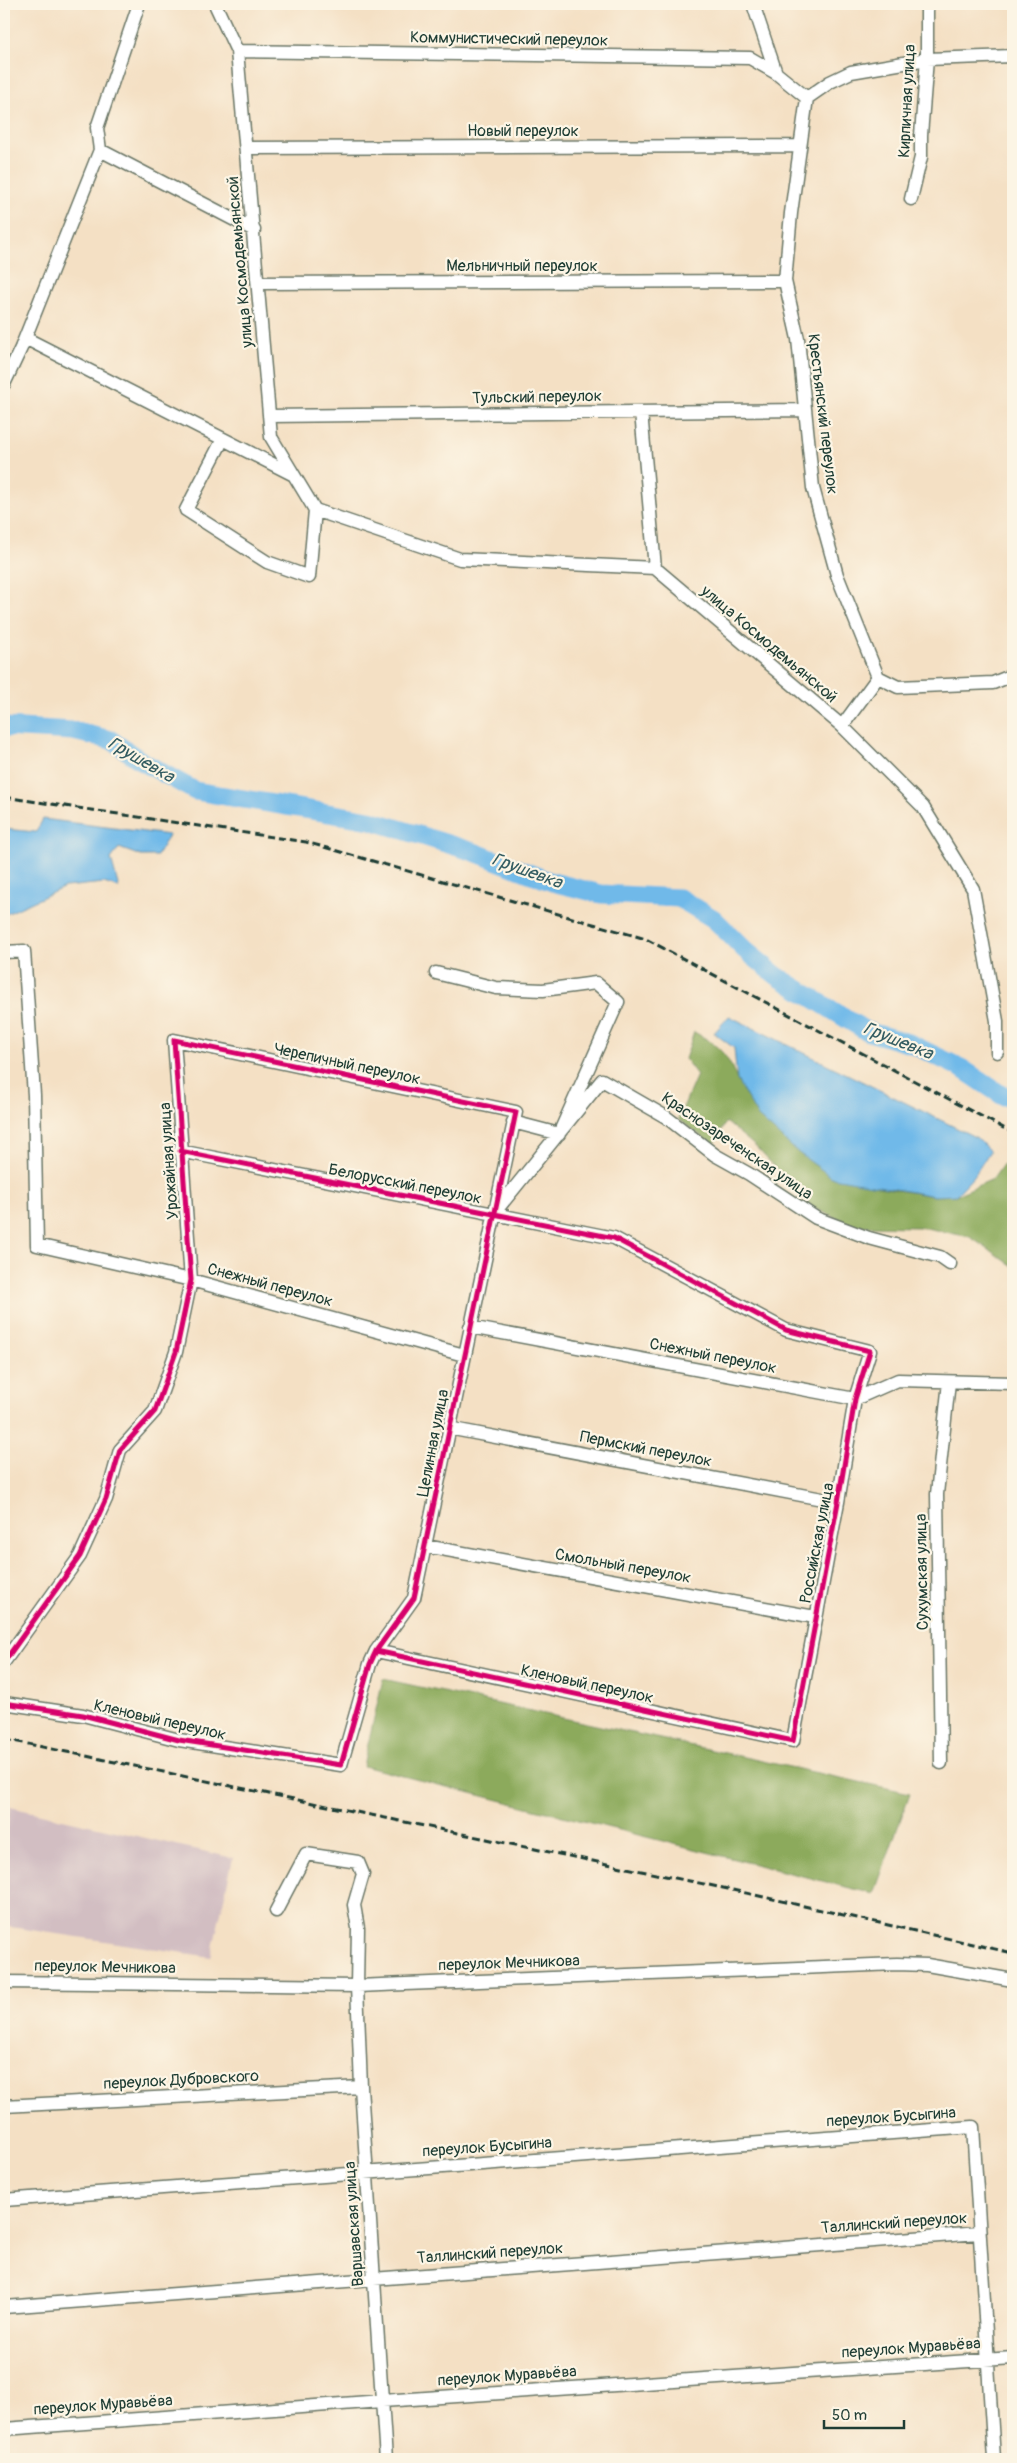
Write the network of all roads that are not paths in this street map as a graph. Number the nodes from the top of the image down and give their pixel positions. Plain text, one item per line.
1 (139, 4) edge
2 (215, 4) edge
3 (753, 4) edge
4 (926, 4) edge
5 (237, 51) junction
6 (1013, 56) edge
7 (927, 59) junction
8 (776, 73) junction
9 (807, 98) junction
10 (800, 146) junction
11 (247, 148) junction
12 (100, 150) junction
13 (911, 199) dead end
14 (254, 230) junction
15 (786, 281) junction
16 (258, 283) junction
17 (25, 338) junction
18 (4, 384) edge
19 (805, 410) junction
20 (641, 412) junction
21 (269, 416) junction
22 (223, 439) junction
23 (293, 474) junction
24 (314, 510) junction
25 (655, 568) junction
26 (1013, 674) edge
27 (878, 677) junction
28 (842, 726) junction
29 (4, 952) edge
30 (436, 973) dead end
31 (174, 1040) joint
32 (997, 1052) dead end
33 (514, 1117) junction
34 (558, 1134) junction
35 (180, 1151) junction
36 (493, 1214) junction
37 (950, 1264) dead end
38 (191, 1280) junction
39 (470, 1327) junction
40 (870, 1351) joint
41 (464, 1355) junction
42 (949, 1382) junction
43 (1013, 1383) edge
44 (855, 1399) junction
45 (448, 1428) junction
46 (838, 1502) junction
47 (425, 1546) junction
48 (815, 1617) junction
49 (376, 1651) junction
50 (4, 1662) edge
51 (4, 1703) edge
52 (792, 1741) joint
53 (941, 1763) dead end
54 (341, 1765) joint
55 (276, 1912) dead end
56 (1013, 1980) edge
57 (4, 1982) edge
58 (357, 1986) junction
59 (361, 2087) junction
60 (4, 2106) edge
61 (366, 2172) junction
62 (4, 2200) edge
63 (978, 2233) junction
64 (375, 2278) junction
65 (4, 2307) edge
66 (1013, 2358) edge
67 (988, 2360) junction
68 (382, 2401) junction
69 (4, 2429) edge
70 (386, 2459) edge
71 (994, 2459) edge

1 - 12 street
2 - 5 street, улица Космодемьянской
3 - 8 street
4 - 7 street, Кирпичная улица
5 - 8 street, Коммунистический переулок
5 - 11 street, улица Космодемьянской
6 - 7 street
7 - 9 street
7 - 13 street, Кирпичная улица
8 - 9 street, Коммунистический переулок
9 - 10 street, Крестьянский переулок
10 - 11 street, Новый переулок
10 - 15 street, Крестьянский переулок
11 - 14 street, улица Космодемьянской
12 - 14 street
12 - 17 street
14 - 16 street, улица Космодемьянской
15 - 16 street, Мельничный переулок
15 - 19 street, Крестьянский переулок
16 - 21 street, улица Космодемьянской
17 - 18 street
17 - 22 street
19 - 20 street, Тульский переулок
19 - 27 street, Крестьянский переулок
20 - 21 street, Тульский переулок
20 - 25 street
21 - 23 street, улица Космодемьянской
22 - 23 street
22 - 24 street
23 - 24 street, улица Космодемьянской
24 - 25 street
25 - 28 street, улица Космодемьянской
26 - 27 street
27 - 28 street
28 - 32 street, улица Космодемьянской
29 - 38 street, Снежный переулок
30 - 34 street, Краснозареченская улица
31 - 33 street, Черепичный переулок
31 - 35 street, Урожайная улица
33 - 34 street
33 - 36 street, Целинная улица
34 - 36 street, Краснозареченская улица
34 - 37 street, Краснозареченская улица
35 - 36 street, Белорусский переулок
35 - 38 street, Урожайная улица
36 - 39 street, Целинная улица
36 - 40 street, Белорусский переулок
38 - 41 street, Снежный переулок
38 - 50 street, Урожайная улица
39 - 41 street, Целинная улица
39 - 44 street, Снежный переулок
40 - 44 street, Российская улица
41 - 45 street, Целинная улица
42 - 43 street
42 - 44 street
42 - 53 street, Сухумская улица
44 - 46 street, Российская улица
45 - 46 street, Пермский переулок
45 - 47 street, Целинная улица
46 - 48 street, Российская улица
47 - 48 street, Смольный переулок
47 - 49 street, Целинная улица
48 - 52 street, Российская улица
49 - 52 street, Кленовый переулок
49 - 54 street, Целинная улица
51 - 54 street, Кленовый переулок
55 - 58 street, Варшавская улица
56 - 58 street, переулок Мечникова
57 - 58 street, переулок Мечникова
58 - 59 street, Варшавская улица
59 - 60 street, переулок Дубровского
59 - 61 street, Варшавская улица
61 - 62 street, переулок Бусыгина
61 - 63 street, переулок Бусыгина
61 - 64 street, Варшавская улица
63 - 64 street, Таллинский переулок
63 - 67 street
64 - 65 street, Таллинский переулок
64 - 68 street, Варшавская улица
66 - 67 street, переулок Муравьёва
67 - 68 street, переулок Муравьёва
67 - 71 street
68 - 69 street, переулок Муравьёва
68 - 70 street, Варшавская улица

